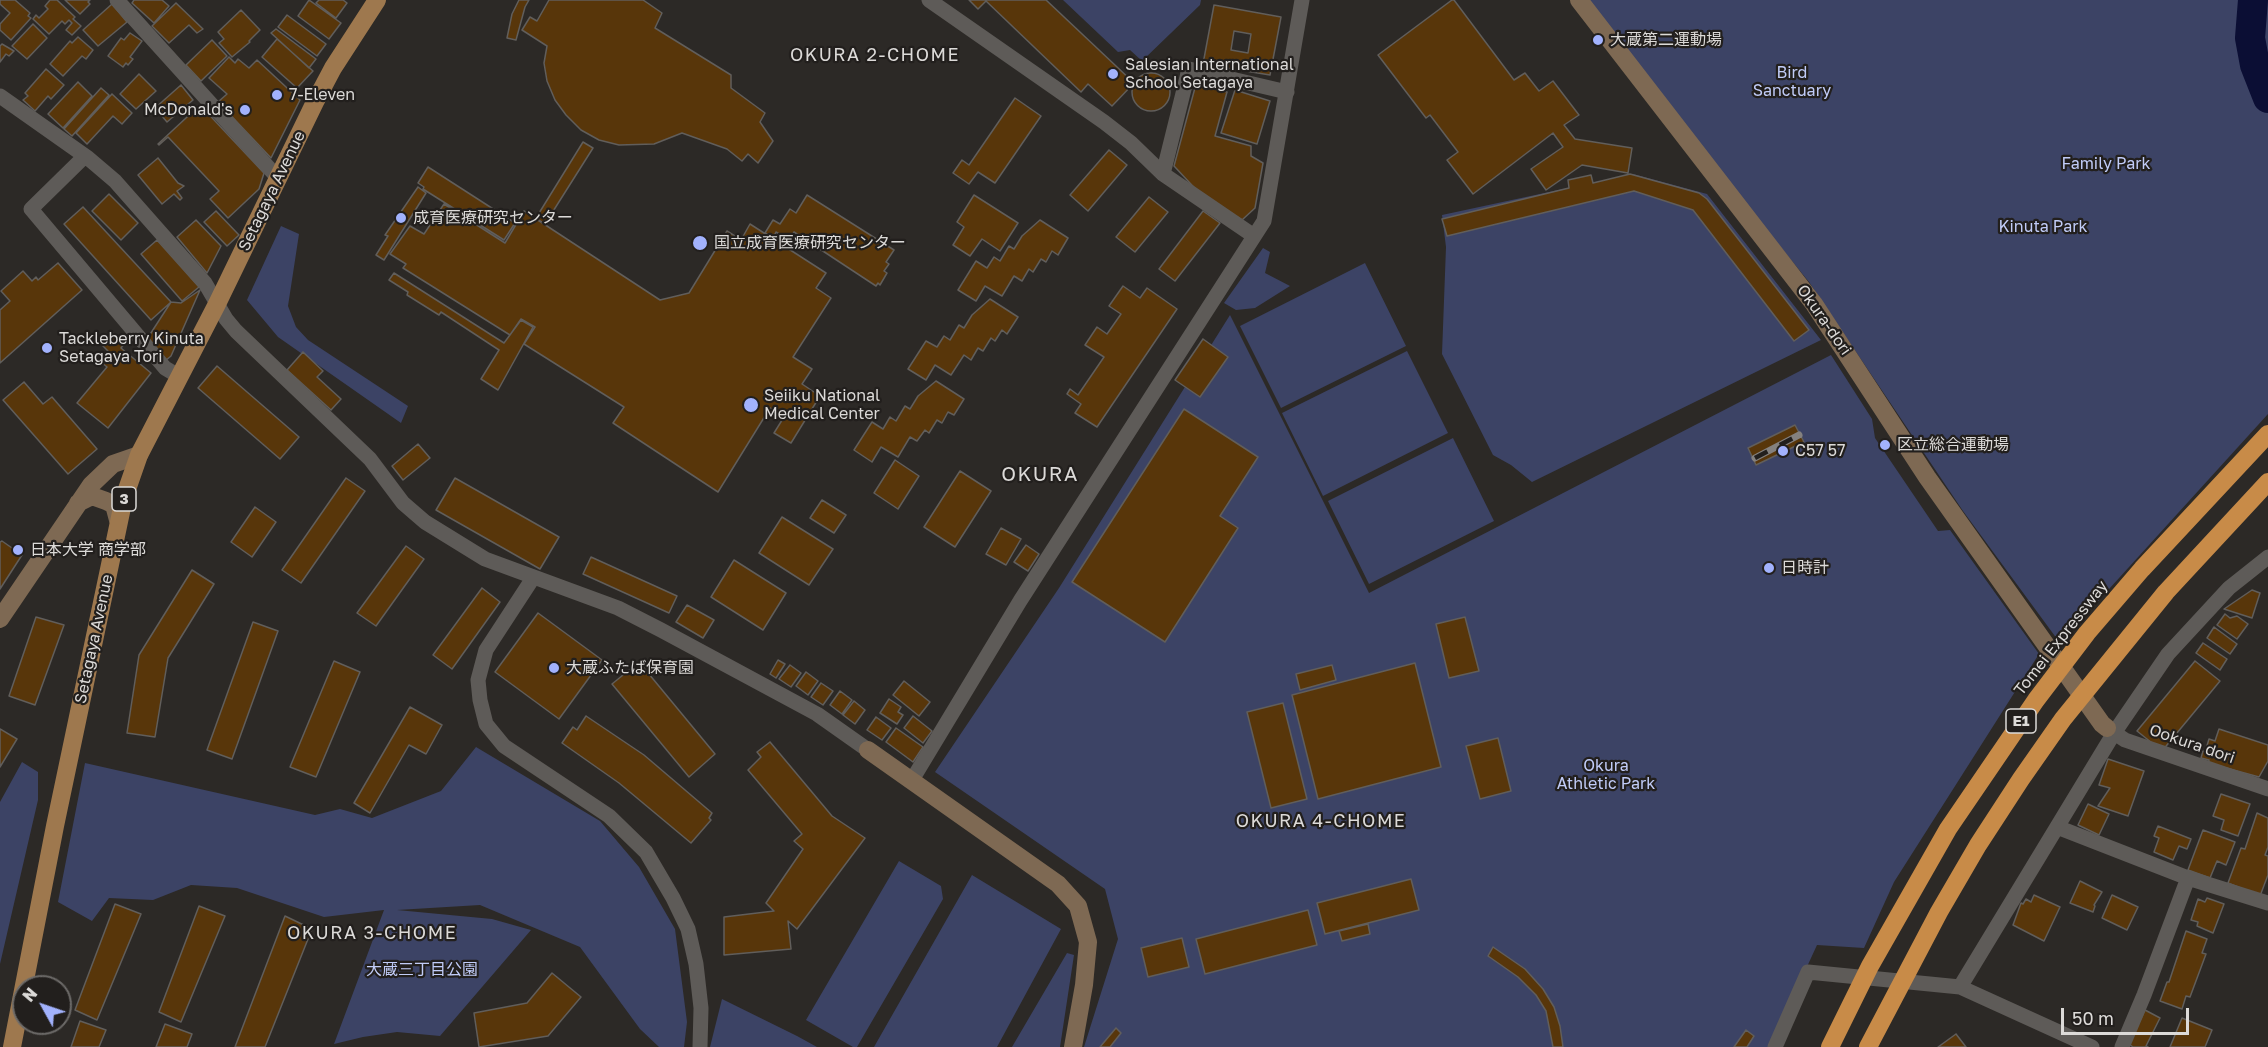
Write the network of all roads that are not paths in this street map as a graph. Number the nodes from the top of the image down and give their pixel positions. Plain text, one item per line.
1 (117, 0) edge
2 (376, 0) edge
3 (929, 0) edge
4 (1302, 0) edge
5 (1579, 0) edge
6 (1287, 92) junction
7 (0, 96) edge
8 (85, 156) junction
9 (1162, 174) junction
10 (278, 178) junction
11 (1254, 236) junction
12 (217, 304) junction
13 (180, 377) junction
14 (2268, 434) edge
15 (139, 455) junction
16 (2268, 482) edge
17 (78, 503) junction
18 (118, 520) junction
19 (2268, 558) edge
20 (533, 578) junction
21 (0, 619) edge
22 (2111, 730) junction
23 (868, 750) joint
24 (912, 780) junction
25 (2268, 789) edge
26 (2057, 827) junction
27 (2188, 878) junction
28 (2268, 903) edge
29 (1960, 987) junction
30 (12, 1047) edge
31 (700, 1047) edge
32 (1073, 1047) edge
33 (1775, 1047) edge
34 (1830, 1047) edge
35 (1868, 1047) edge
36 (2092, 1047) edge
37 (2122, 1047) edge

1 - 10 street
2 - 10 main road, Setagaya Avenue / 3
3 - 9 street
4 - 6 street
5 - 22 street, Okura-dori
6 - 9 street
6 - 11 street
7 - 8 street
8 - 12 street
8 - 13 street
9 - 11 street
10 - 12 main road, Setagaya Avenue / 3
11 - 24 street
12 - 13 main road, Setagaya Avenue / 3
12 - 20 street
13 - 15 main road, Setagaya Avenue / 3
14 - 34 highway, Tomei Expressway / E1
15 - 17 street
15 - 18 main road, Setagaya Avenue / 3
16 - 35 highway, E1
17 - 18 street
17 - 21 street
18 - 30 main road, Setagaya Avenue / 3
19 - 22 street
20 - 23 street
20 - 31 street
22 - 25 street, Ookura dori
22 - 26 street
23 - 24 street
24 - 32 street
26 - 27 street
26 - 29 street
27 - 28 street
27 - 37 street
29 - 33 street
29 - 36 street

